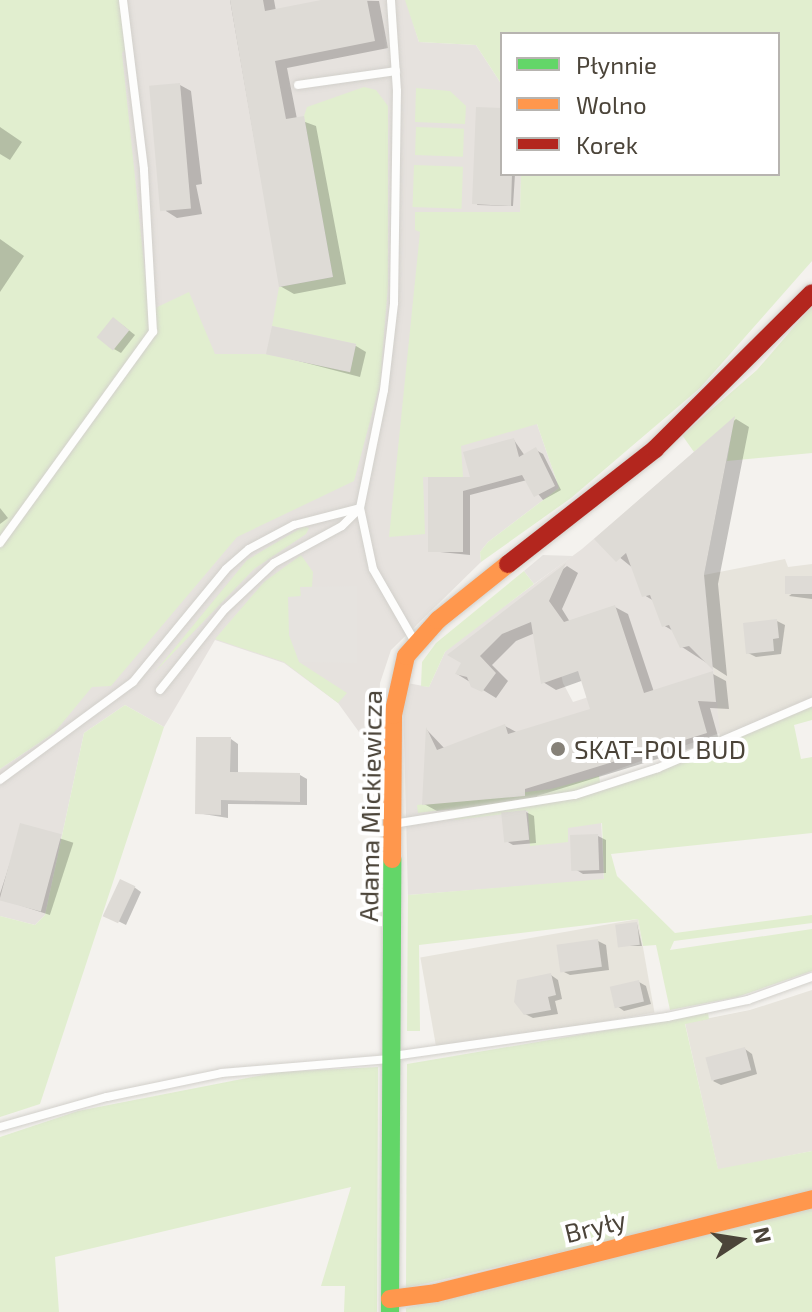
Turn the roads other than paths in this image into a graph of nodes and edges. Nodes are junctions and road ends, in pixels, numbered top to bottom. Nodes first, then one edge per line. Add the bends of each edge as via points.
1 (123, 0) edge
2 (391, 0) edge
3 (396, 71) junction
4 (298, 85) dead end
5 (812, 293) edge
6 (360, 508) junction
7 (0, 543) edge
8 (415, 642) junction
9 (160, 690) dead end
10 (812, 702) edge
11 (0, 780) edge
12 (393, 824) junction
13 (812, 977) edge
14 (392, 1058) junction
15 (0, 1127) edge
16 (812, 1199) edge
17 (390, 1306) edge

1 - 7 lane via 144,169 153,332
2 - 3 lane
3 - 4 lane
3 - 6 lane via 394,303 384,390
5 - 8 street, Adama Mickiewicza via 655,449
6 - 8 lane via 373,569
6 - 9 lane via 342,526 274,563 225,609
6 - 11 lane via 294,525 249,549 226,569 144,672
8 - 12 street, Adama Mickiewicza via 400,672 393,715
10 - 12 lane via 658,768 575,795
12 - 14 street, Adama Mickiewicza
13 - 14 lane via 740,1002 667,1017
14 - 15 lane via 222,1073
14 - 17 street, Adama Mickiewicza
16 - 17 street, Bryły

